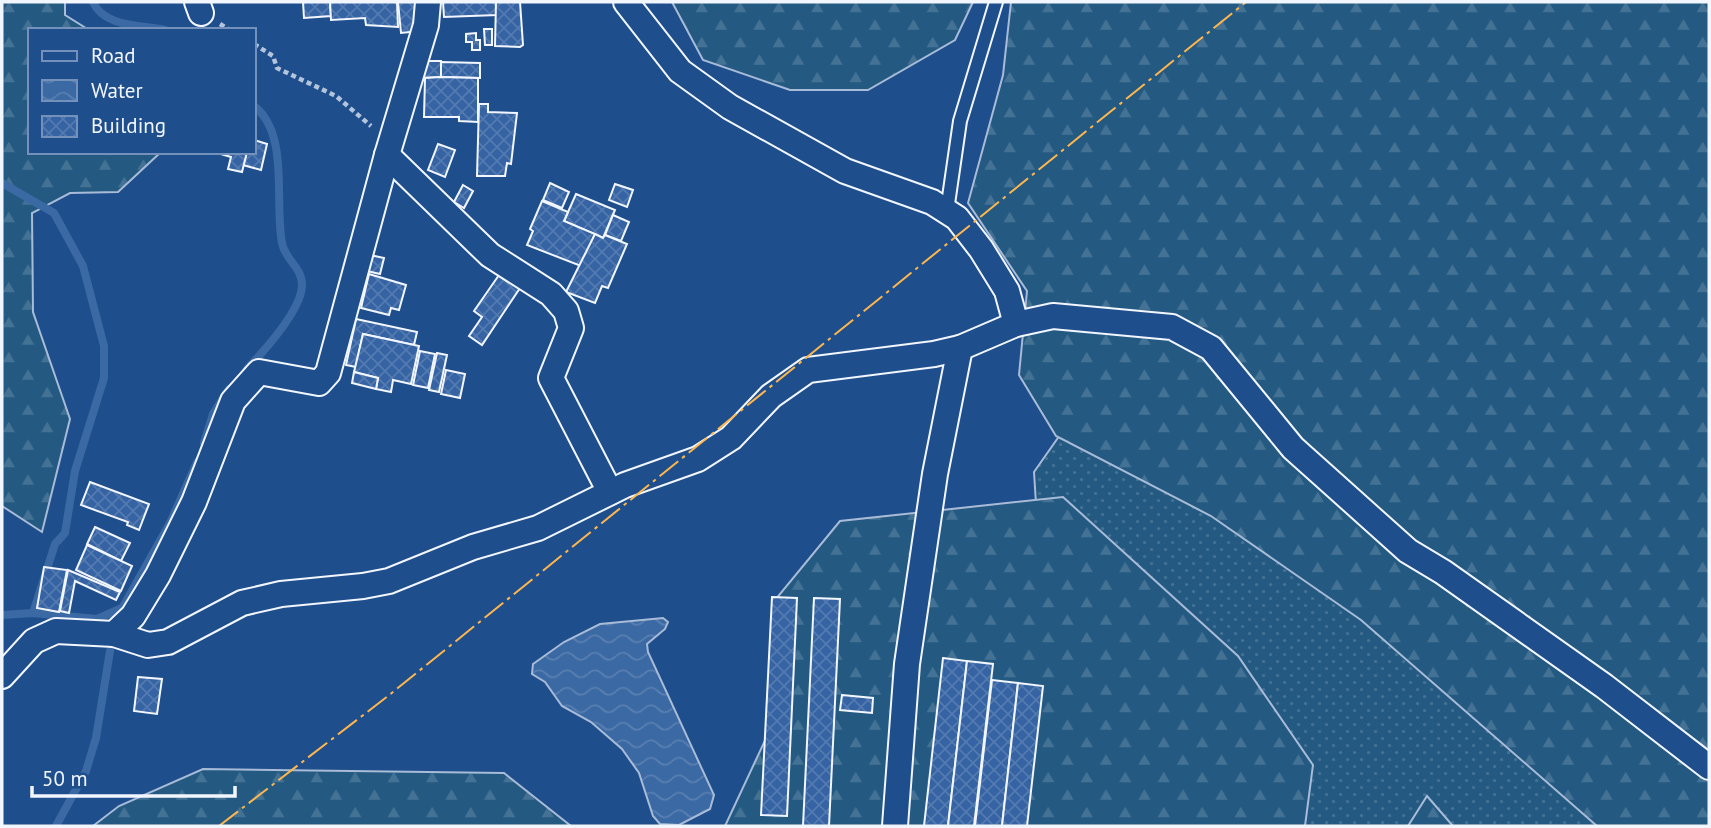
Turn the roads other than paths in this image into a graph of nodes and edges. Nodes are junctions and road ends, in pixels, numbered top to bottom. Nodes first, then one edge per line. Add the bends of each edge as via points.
1 (428, 2) edge
2 (626, 2) edge
3 (996, 2) edge
4 (388, 148) junction
5 (947, 211) junction
6 (1016, 324) junction
7 (960, 348) junction
8 (610, 492) junction
9 (114, 634) junction
10 (2, 676) edge
11 (1709, 767) edge
12 (895, 826) edge

1 - 4 street via 426,25
2 - 5 street via 680,71 730,107 845,171
3 - 5 lane via 960,121
4 - 8 street via 490,255 551,294 566,311 570,328 551,378
4 - 9 street via 328,373 319,383 259,372 233,401 194,502 158,575 133,616
5 - 6 street via 981,249 1007,291
6 - 7 street
6 - 11 street via 1053,316 1172,327 1211,348 1293,448 1409,551 1604,686
7 - 8 street via 808,370 771,396 731,438 698,459
7 - 12 street via 935,474 907,664
8 - 9 street via 538,528 389,580 242,603 168,642 148,645
9 - 10 street via 56,631 34,641

